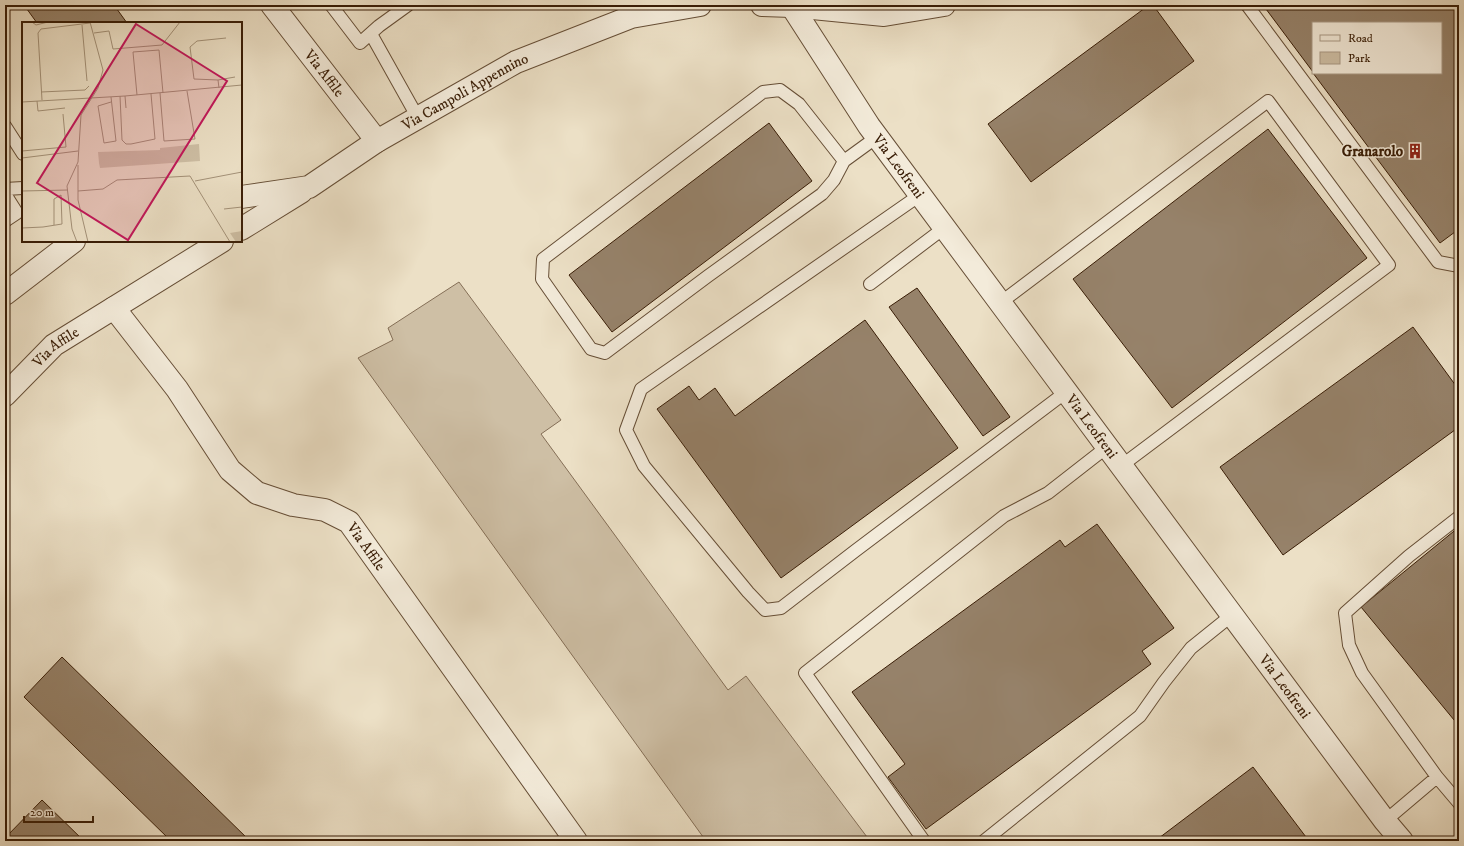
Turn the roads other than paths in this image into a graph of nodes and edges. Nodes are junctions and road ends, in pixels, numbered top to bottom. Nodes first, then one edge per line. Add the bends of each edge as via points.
1 (272, 5) edge
2 (331, 5) edge
3 (408, 5) edge
4 (700, 5) edge
5 (762, 5) edge
6 (944, 5) edge
7 (1247, 5) edge
8 (791, 6) edge
9 (371, 34) junction
10 (418, 118) junction
11 (5, 126) edge
12 (877, 137) junction
13 (377, 141) junction
14 (22, 152) edge
15 (844, 161) junction
16 (309, 187) junction
17 (22, 188) edge
18 (5, 189) edge
19 (5, 194) edge
20 (920, 195) junction
21 (242, 197) edge
22 (5, 221) edge
23 (242, 228) edge
24 (944, 228) junction
25 (73, 242) edge
26 (220, 242) edge
27 (1459, 266) edge
28 (870, 284) dead end
29 (5, 294) edge
30 (1000, 303) junction
31 (114, 308) junction
32 (1066, 392) junction
33 (5, 395) edge
34 (1108, 447) junction
35 (1121, 466) junction
36 (1459, 517) edge
37 (1232, 615) junction
38 (1437, 777) junction
39 (1459, 803) edge
40 (1386, 821) junction
41 (576, 841) edge
42 (924, 841) edge
43 (984, 841) edge
44 (1402, 841) edge

1 - 13 street, Via Affile
2 - 9 lane via 360,43
3 - 9 lane
4 - 10 street, Via Campoli Appennino via 631,17 516,62
5 - 8 street
6 - 8 street via 884,15
7 - 27 lane via 1438,262
8 - 12 street, Via Leofreni
9 - 10 lane
10 - 13 street, Via Campoli Appennino
11 - 14 lane
12 - 15 lane
12 - 20 street, Via Leofreni
13 - 16 street, Via Campoli Appennino
15 - 15 lane via 834,180 822,194 605,353 591,349 542,279 543,259 763,92 780,90 799,104
16 - 21 street, Via Campoli Appennino
16 - 23 street
17 - 18 lane
19 - 22 lane via 17,213
20 - 24 street, Via Leofreni
20 - 32 lane via 641,390 626,430 644,466 765,610 781,608
24 - 28 lane
24 - 30 street, Via Leofreni
25 - 29 street
26 - 31 street, Via Affile
30 - 32 street, Via Leofreni
30 - 35 lane via 1268,101 1389,265
31 - 33 street, Via Affile via 54,345
31 - 41 street, Via Affile via 177,389 230,470 257,493 293,505 324,510 349,522
32 - 34 street, Via Leofreni
34 - 35 street, Via Leofreni
34 - 42 lane via 1048,494 1004,516 805,673
35 - 37 street, Via Leofreni
36 - 38 lane via 1409,556 1345,613 1349,644 1362,673
37 - 40 street, Via Leofreni
37 - 43 lane via 1191,648 1140,716
38 - 39 lane
38 - 40 lane
40 - 44 street, Via Leofreni

